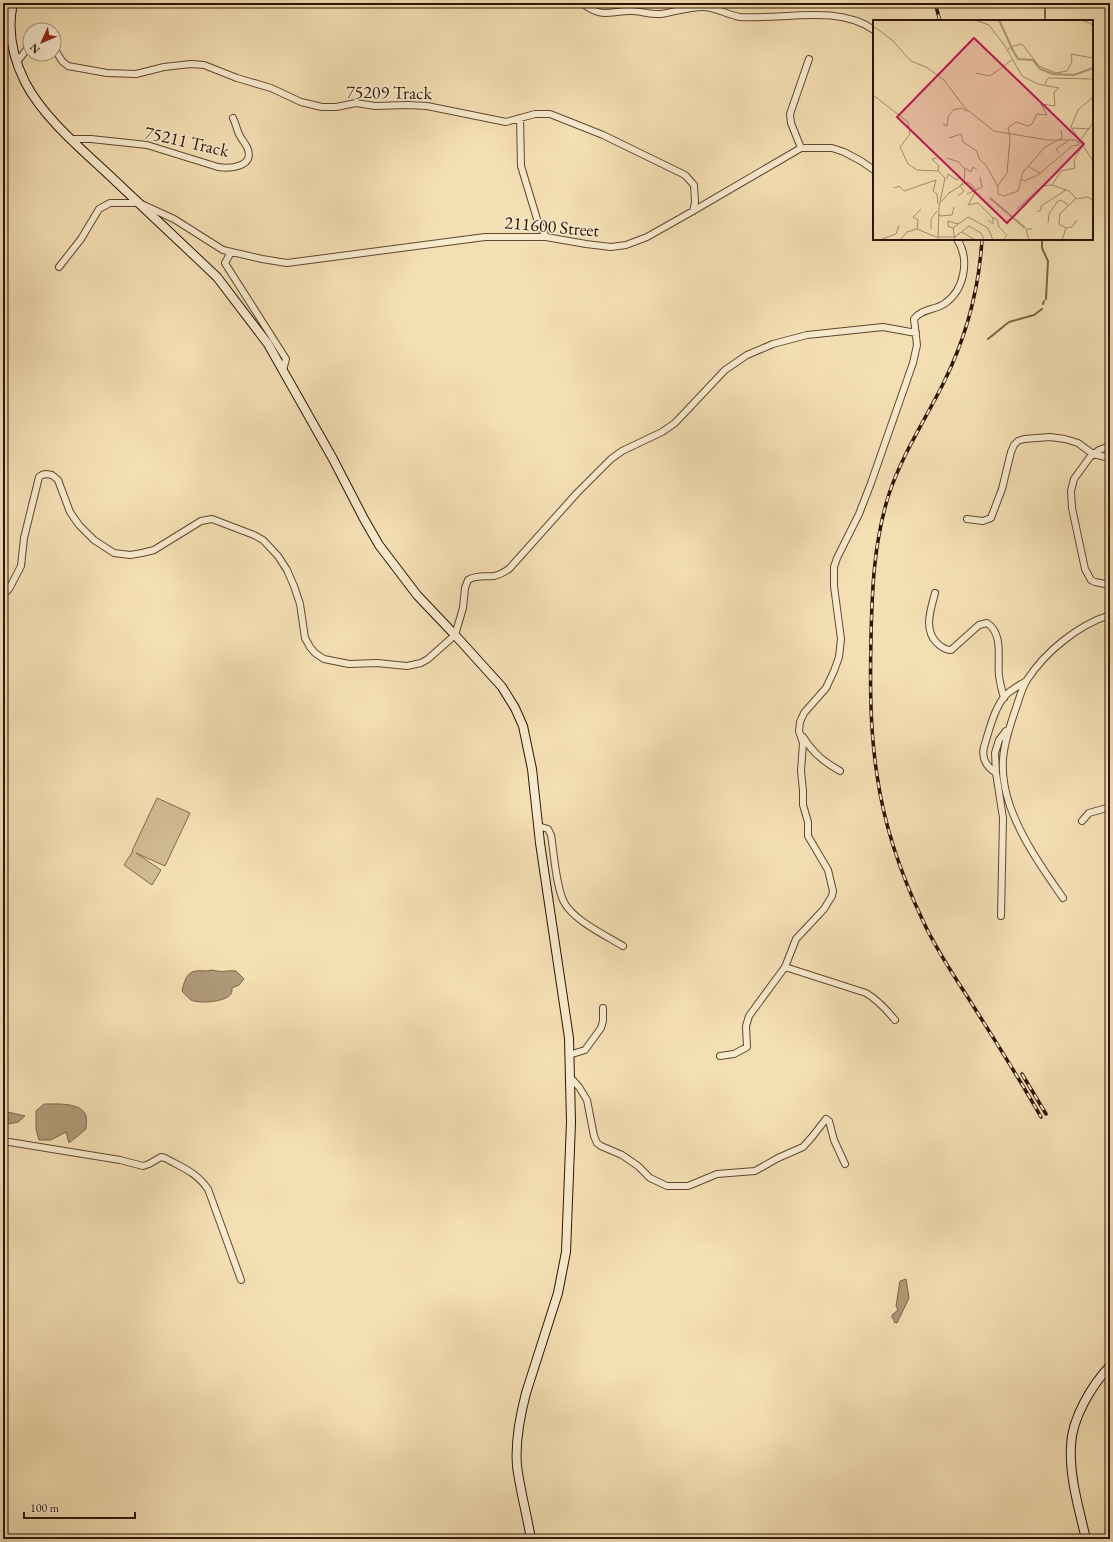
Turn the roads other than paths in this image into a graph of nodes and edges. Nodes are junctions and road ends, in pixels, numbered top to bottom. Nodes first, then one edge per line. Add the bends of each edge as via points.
1 (582, 3) edge
2 (12, 7) edge
3 (3, 18) edge
4 (873, 29) edge
5 (22, 55) edge
6 (809, 59) dead end
7 (62, 61) edge
8 (17, 62) junction
9 (233, 118) dead end
10 (520, 118) junction
11 (72, 139) junction
12 (801, 148) junction
13 (873, 169) edge
14 (139, 203) junction
15 (693, 211) junction
16 (546, 237) junction
17 (958, 240) edge
18 (231, 252) junction
19 (59, 267) dead end
20 (916, 333) junction
21 (283, 370) junction
22 (1110, 446) edge
23 (1093, 454) junction
24 (1110, 458) edge
25 (967, 519) dead end
26 (1110, 585) edge
27 (935, 593) dead end
28 (3, 595) edge
29 (1110, 615) edge
30 (455, 634) junction
31 (1026, 681) junction
32 (1004, 698) junction
33 (1010, 726) junction
34 (798, 731) junction
35 (840, 771) dead end
36 (996, 773) junction
37 (1110, 807) edge
38 (1082, 821) dead end
39 (538, 826) junction
40 (1063, 898) dead end
41 (1001, 916) dead end
42 (623, 946) dead end
43 (786, 967) junction
44 (603, 1008) dead end
45 (896, 1020) dead end
46 (569, 1055) junction
47 (720, 1056) dead end
48 (570, 1077) junction
49 (3, 1141) edge
50 (845, 1164) dead end
51 (241, 1280) dead end
52 (1110, 1366) edge
53 (531, 1539) edge
54 (1086, 1539) edge

1 - 4 street via 592,11 601,13 631,11 655,14 702,7 742,17 841,16
2 - 3 street
2 - 8 street via 11,41
5 - 8 street
6 - 12 street via 790,114
7 - 10 street, 75209 Track via 73,67 118,74 136,74 164,67 198,64 317,107 356,103 376,106 408,104 441,108 499,121
8 - 11 street via 36,99
9 - 11 street, 75211 Track via 247,148 248,156 242,165 229,169 147,145
10 - 15 street, 75209 Track via 535,114 554,116 603,135 685,175 694,185
10 - 16 street via 520,166
11 - 14 street
12 - 13 street via 832,148
12 - 15 street, 211600 Street
14 - 18 street, 211600 Street via 174,219 213,244
14 - 19 street via 110,203 102,206
14 - 21 street via 217,277 268,344
15 - 16 street, 211600 Street via 647,237 626,245 611,247
16 - 18 street, 211600 Street via 485,236 287,263
17 - 20 street via 962,246 964,272 958,289 944,304 918,314 914,319
18 - 21 street via 225,263 286,359
20 - 30 street via 883,327 807,335 772,344 747,355 725,370 674,423 611,459 577,492 509,569 495,576 474,577 468,580
20 - 34 street via 917,345 913,363 871,483 834,567 841,639 837,664 826,688 804,713
21 - 30 street via 379,545 416,595
22 - 23 street
23 - 24 street
23 - 25 street via 1078,443 1065,439 1050,437 1018,441 1011,452 1002,489 991,518 983,521
23 - 26 street via 1074,479 1071,491 1072,508 1087,575 1095,582
27 - 32 street via 929,625 932,635 942,647 951,650 979,625 987,623 992,627 998,637 999,676
28 - 30 street via 21,566 24,538 40,477 46,474 58,480 70,512 79,525 94,540 114,553 130,555 154,550 201,521 212,519 263,540 287,570 300,604 305,638 315,653 324,659 349,664 416,665 428,659
29 - 31 street via 1068,637 1054,648
30 - 39 street via 502,687 523,726
31 - 32 street
31 - 33 street
32 - 36 street via 992,721 983,751 987,766
33 - 36 street via 995,753
33 - 40 street via 1002,757 1010,806 1023,836
34 - 35 street via 815,754
34 - 43 street via 803,744 801,771 808,836 828,870 833,891 824,909 796,939
36 - 41 street via 1003,818
37 - 38 street via 1089,813
39 - 42 street via 548,829 551,835 564,903 582,921
39 - 46 street via 569,1038
43 - 45 street via 866,993 885,1007
43 - 47 street via 749,1016 746,1026 748,1047 734,1054
44 - 46 street via 601,1028 584,1050
46 - 48 street
48 - 50 street via 587,1100 597,1143 622,1155 660,1184 688,1186 717,1174 756,1171 803,1147 826,1119
48 - 53 street via 571,1122 566,1252 558,1293 521,1409 518,1431 517,1465
49 - 51 street via 143,1166 161,1157 191,1171 208,1189
52 - 54 street via 1089,1395 1072,1432 1070,1446 1072,1472

